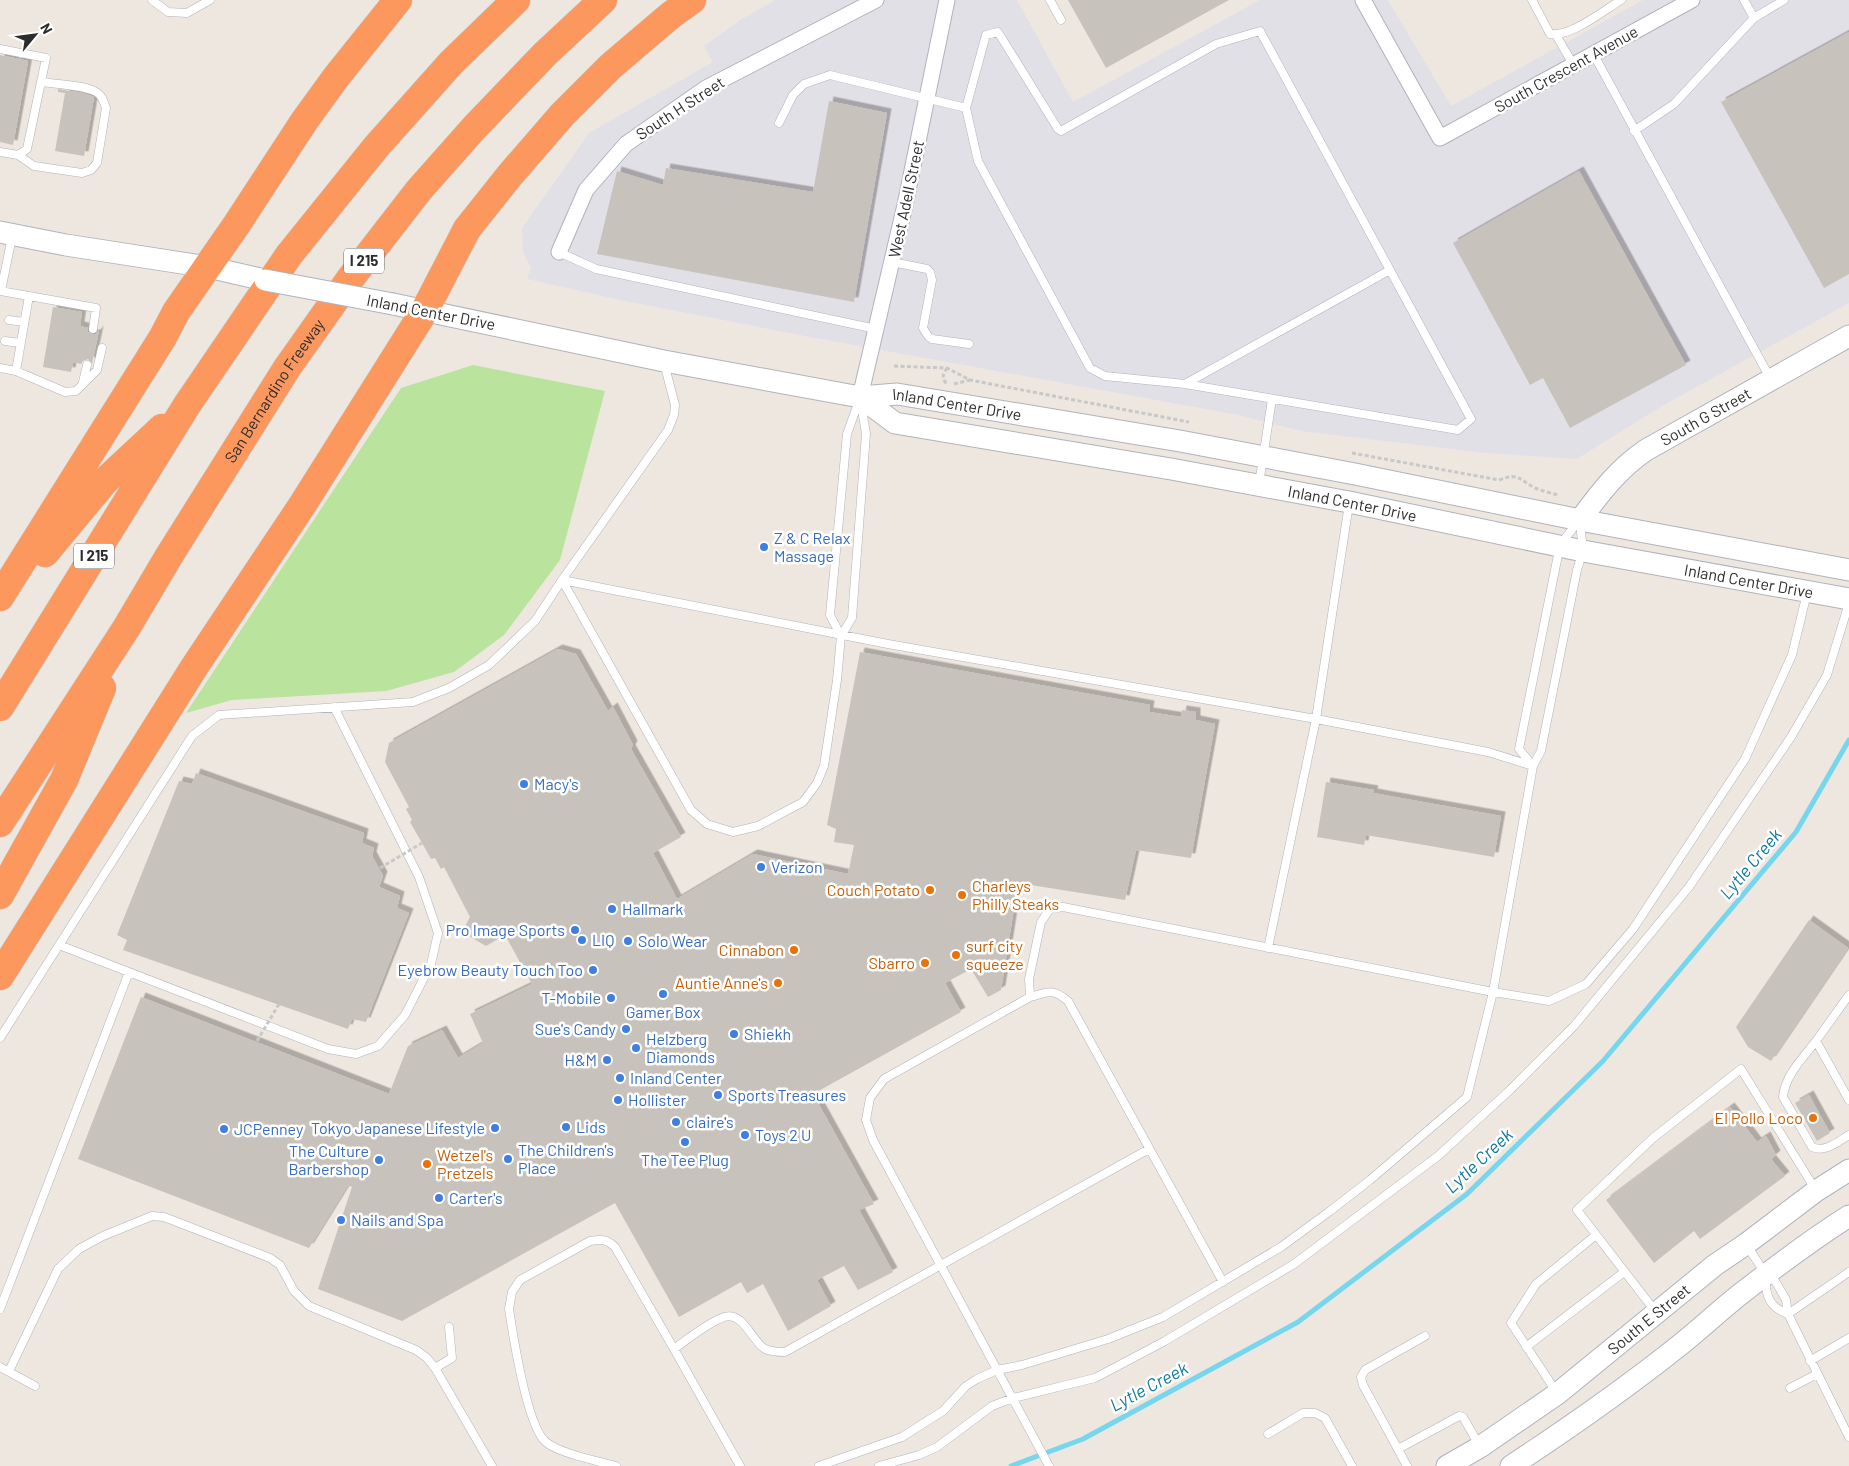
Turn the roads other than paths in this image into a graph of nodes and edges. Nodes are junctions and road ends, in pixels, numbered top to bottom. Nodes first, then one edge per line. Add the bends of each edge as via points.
1 (152, 0) edge
2 (210, 0) edge
3 (398, 0) edge
4 (516, 0) edge
5 (603, 0) edge
6 (692, 0) edge
7 (876, 0) edge
8 (947, 0) edge
9 (1050, 0) edge
10 (1363, 0) edge
11 (1532, 0) edge
12 (1621, 0) edge
13 (1692, 0) edge
14 (1744, 0) edge
15 (1784, 0) edge
16 (1754, 18) junction
17 (1061, 20) dead end
18 (1556, 35) junction
19 (0, 49) edge
20 (1594, 54) junction
21 (1574, 66) junction
22 (41, 82) junction
23 (927, 99) junction
24 (966, 108) junction
25 (779, 123) dead end
26 (1634, 130) junction
27 (0, 152) edge
28 (18, 154) junction
29 (6, 233) edge
30 (559, 252) joint
31 (892, 262) junction
32 (220, 270) junction
33 (1390, 270) junction
34 (0, 291) edge
35 (29, 296) junction
36 (425, 310) junction
37 (9, 320) dead end
38 (24, 322) junction
39 (93, 329) dead end
40 (876, 329) junction
41 (1849, 336) edge
42 (5, 341) dead end
43 (20, 343) junction
44 (969, 344) dead end
45 (102, 348) dead end
46 (664, 361) junction
47 (87, 365) dead end
48 (0, 368) edge
49 (16, 371) junction
50 (1771, 380) junction
51 (83, 382) junction
52 (1185, 384) junction
53 (860, 397) junction
54 (1272, 398) junction
55 (187, 405) junction
56 (1264, 457) junction
57 (1259, 486) junction
58 (1349, 502) junction
59 (1580, 520) junction
60 (1560, 545) junction
61 (1583, 551) junction
62 (1849, 570) edge
63 (562, 580) junction
64 (1808, 591) junction
65 (0, 598) edge
66 (1849, 599) edge
67 (1849, 603) edge
68 (0, 608) edge
69 (128, 627) junction
70 (841, 636) junction
71 (0, 707) edge
72 (334, 708) junction
73 (1316, 719) junction
74 (1533, 766) junction
75 (0, 822) edge
76 (0, 894) edge
77 (59, 945) junction
78 (1268, 948) junction
79 (129, 972) junction
80 (0, 976) edge
81 (1493, 992) junction
82 (1030, 997) junction
83 (1848, 1000) edge
84 (0, 1038) edge
85 (1816, 1042) junction
86 (1849, 1100) edge
87 (1849, 1135) edge
88 (1149, 1149) junction
89 (1849, 1170) edge
90 (1816, 1191) junction
91 (1849, 1216) edge
92 (1596, 1235) junction
93 (1746, 1244) junction
94 (940, 1265) junction
95 (1624, 1272) junction
96 (1849, 1272) edge
97 (1766, 1276) junction
98 (1223, 1282) junction
99 (0, 1309) edge
100 (1656, 1312) junction
101 (1788, 1314) junction
102 (449, 1327) dead end
103 (1425, 1336) dead end
104 (1849, 1338) edge
105 (1526, 1347) junction
106 (674, 1350) junction
107 (1810, 1361) junction
108 (0, 1367) edge
109 (436, 1368) junction
110 (997, 1370) junction
111 (10, 1371) junction
112 (1816, 1374) junction
113 (35, 1386) dead end
114 (1790, 1388) dead end
115 (1557, 1394) junction
116 (1012, 1398) junction
117 (1268, 1434) dead end
118 (1849, 1436) edge
119 (1480, 1447) junction
120 (1398, 1449) junction
121 (492, 1466) edge
122 (616, 1466) edge
123 (740, 1466) edge
124 (819, 1466) edge
125 (880, 1466) edge
126 (1050, 1466) edge
127 (1352, 1466) edge
128 (1407, 1466) edge
129 (1447, 1466) edge
130 (1511, 1466) edge

1 - 2 lane via 168,12 187,13
3 - 32 highway via 305,120
4 - 55 highway, I 215 via 451,63 369,154 289,254
5 - 69 highway, San Bernardino Freeway / I 215 via 545,54 474,128 419,190 350,279 286,368
6 - 36 highway via 611,66 542,137 467,229
7 - 30 street, South H Street via 706,88 626,144 586,190
8 - 23 street, West Adell Street
9 - 17 lane
10 - 21 street, South Crescent Avenue via 1440,138
11 - 18 lane via 1550,34
12 - 18 lane via 1578,27
13 - 20 street, South Crescent Avenue
14 - 16 lane
15 - 16 lane
16 - 26 lane via 1674,104
18 - 21 lane
19 - 22 lane via 46,58
20 - 21 street, South Crescent Avenue
20 - 26 lane
22 - 28 lane via 27,149
22 - 28 lane via 98,92 106,108 97,163 82,173 34,166
23 - 24 lane
23 - 25 lane via 830,74 804,84 793,95
23 - 31 street, West Adell Street
24 - 33 lane via 986,35 998,32 1061,131 1216,44 1260,31
24 - 52 lane via 978,161 1090,368 1105,376
26 - 50 lane
27 - 28 lane
29 - 32 main road, Inland Center Drive
29 - 34 lane
30 - 40 lane via 596,269
31 - 40 street, West Adell Street
31 - 44 lane via 930,272 932,280 923,328 928,336
32 - 36 main road, Inland Center Drive, bridge
32 - 65 highway via 176,312
33 - 52 lane
33 - 54 lane via 1471,419 1458,430
34 - 35 lane
35 - 38 lane
35 - 39 lane via 96,308
36 - 46 main road, Inland Center Drive
36 - 80 highway
37 - 38 lane
38 - 43 lane
40 - 53 street, West Adell Street
41 - 50 main road, South G Street
42 - 43 lane
43 - 49 lane
45 - 51 lane via 97,370
46 - 53 main road, Inland Center Drive
46 - 63 lane via 675,405 668,430
47 - 51 lane
48 - 49 lane
49 - 51 lane via 65,392 76,391
50 - 59 main road, South G Street via 1630,461 1612,478
52 - 54 lane
53 - 56 main road, Inland Center Drive via 897,394
53 - 57 main road, Inland Center Drive via 895,422
53 - 70 lane via 866,434 852,618
53 - 70 lane via 847,434 830,615
54 - 56 lane
55 - 68 highway via 104,482
55 - 71 highway, I 215
56 - 57 lane
56 - 59 main road, Inland Center Drive
57 - 58 main road, Inland Center Drive
58 - 60 main road, Inland Center Drive
58 - 73 lane
59 - 60 lane
59 - 61 lane
59 - 62 main road, Inland Center Drive
60 - 61 main road, Inland Center Drive
60 - 74 lane via 1519,749
61 - 64 main road, Inland Center Drive
61 - 74 lane via 1541,751
63 - 70 lane
63 - 70 lane via 691,810 707,824 733,832 758,826 803,802 817,783 824,766
63 - 72 lane via 535,621 514,643 489,665 449,688 413,702
64 - 66 main road, Inland Center Drive
64 - 81 lane via 1792,655 1745,759 1633,929 1586,984 1549,1001
67 - 116 lane via 1826,675 1791,737 1689,887 1574,1026 1510,1090 1438,1156 1294,1264 1165,1342 1095,1378
69 - 75 highway, San Bernardino Freeway / I 215
69 - 76 highway via 64,780
70 - 73 lane
72 - 77 lane via 219,715 192,736
72 - 79 lane via 419,877 438,933 431,964 405,1015 378,1046 356,1054 328,1050
73 - 74 lane via 1488,752
73 - 78 lane
74 - 81 lane
77 - 79 lane
77 - 84 lane
78 - 81 lane
78 - 82 lane via 1063,907 1050,909 1042,922 1031,969
79 - 99 lane
81 - 98 lane via 1467,1097 1330,1211 1281,1247
82 - 88 lane via 1057,992 1068,1001
82 - 94 lane via 884,1079 870,1098 866,1120 873,1140
83 - 85 lane
85 - 86 lane
85 - 87 lane via 1789,1076 1783,1097 1812,1147 1824,1149
88 - 94 lane
88 - 98 lane
89 - 90 main road, South E Street
90 - 92 lane via 1742,1069 1653,1138 1577,1210
90 - 93 main road, South E Street
91 - 97 main road
92 - 95 lane
92 - 105 lane via 1536,1284 1510,1323
93 - 97 lane
93 - 100 main road, South E Street
94 - 106 lane via 784,1352 765,1349 744,1325 734,1318 725,1317 700,1330
94 - 110 lane
95 - 100 lane
95 - 105 lane
96 - 101 lane
97 - 101 lane via 1775,1281 1786,1300
97 - 101 lane via 1769,1301
97 - 130 main road via 1629,1384
98 - 110 lane via 1163,1317 1108,1339
100 - 115 main road, South E Street
101 - 107 lane
102 - 109 lane via 452,1358
103 - 120 lane via 1365,1370 1361,1377
104 - 107 lane
105 - 115 lane
106 - 122 lane via 623,1260 609,1242 601,1239 590,1241 520,1280 512,1292 511,1321 530,1414 538,1432 547,1443
106 - 123 lane
107 - 112 lane
108 - 111 lane
109 - 111 lane via 416,1350 309,1306 294,1291 280,1265 270,1258 164,1217 152,1216 79,1249 58,1269
109 - 121 lane
110 - 116 lane
110 - 124 lane via 966,1386 943,1411 902,1437
111 - 113 lane
112 - 114 lane
112 - 118 lane
115 - 119 main road, South E Street
116 - 125 lane via 992,1406 937,1447
116 - 126 lane
117 - 127 lane via 1303,1413 1315,1413 1325,1418
119 - 120 lane via 1463,1417 1459,1416
119 - 129 main road, South E Street
120 - 128 lane

